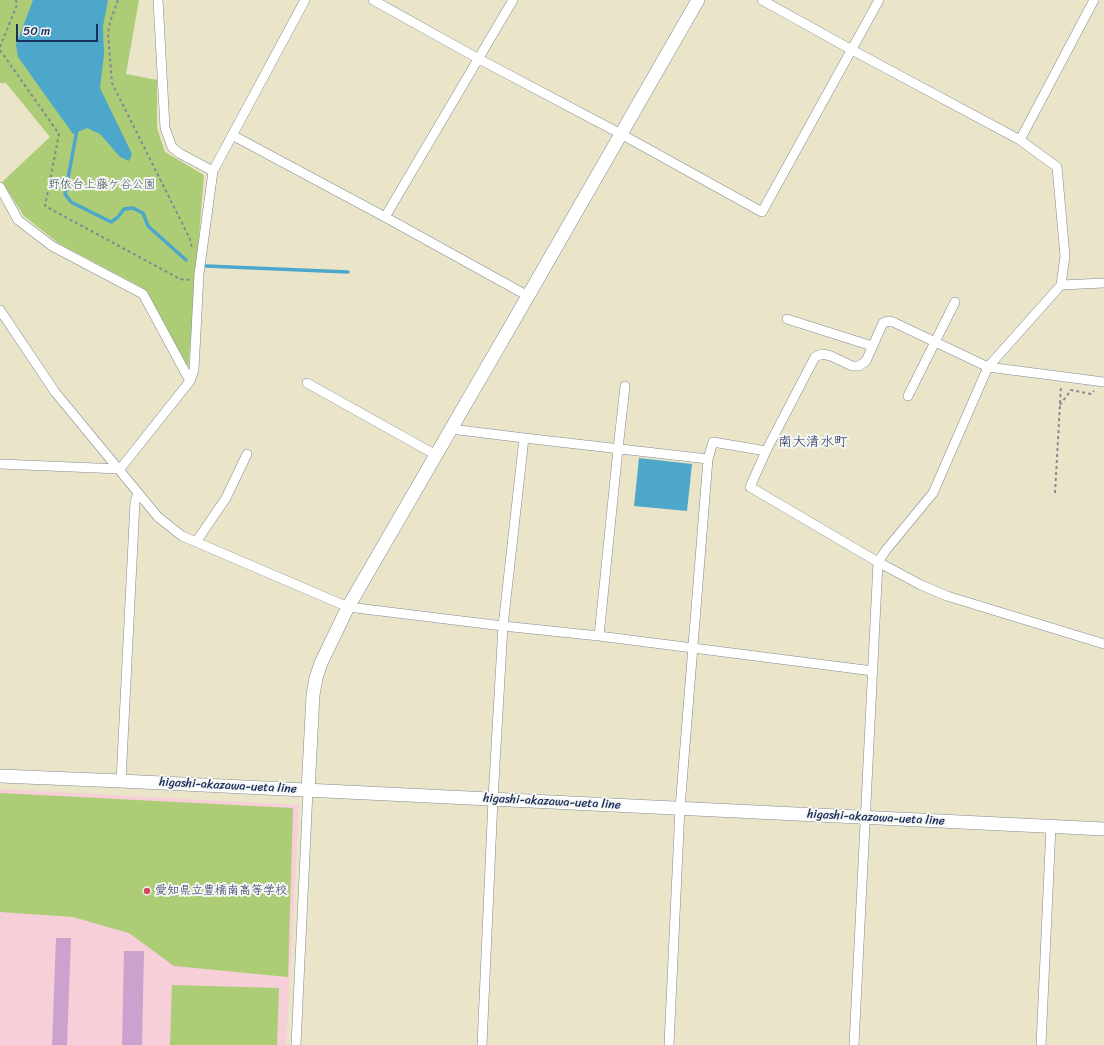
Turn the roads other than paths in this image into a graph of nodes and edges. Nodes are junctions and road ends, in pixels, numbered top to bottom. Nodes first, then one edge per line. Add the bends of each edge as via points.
1 (158, 0) edge
2 (305, 0) edge
3 (373, 0) edge
4 (513, 0) edge
5 (698, 0) edge
6 (762, 0) edge
7 (879, 0) edge
8 (1094, 0) edge
9 (852, 50) junction
10 (479, 59) junction
11 (621, 134) junction
12 (232, 135) junction
13 (1020, 140) junction
14 (212, 171) junction
15 (0, 187) edge
16 (385, 217) junction
17 (1104, 283) edge
18 (1061, 285) junction
19 (528, 296) junction
20 (955, 302) dead end
21 (0, 310) edge
22 (787, 319) dead end
23 (935, 342) junction
24 (872, 346) junction
25 (988, 367) junction
26 (190, 381) junction
27 (1104, 382) edge
28 (307, 383) dead end
29 (625, 386) dead end
30 (908, 396) dead end
31 (451, 428) junction
32 (524, 438) junction
33 (618, 449) junction
34 (766, 451) junction
35 (246, 454) dead end
36 (436, 455) junction
37 (708, 459) junction
38 (0, 464) edge
39 (120, 469) junction
40 (138, 493) junction
41 (196, 542) junction
42 (878, 562) junction
43 (348, 607) junction
44 (503, 626) junction
45 (599, 636) junction
46 (1104, 644) edge
47 (693, 647) junction
48 (873, 671) junction
49 (0, 776) edge
50 (121, 781) junction
51 (308, 790) junction
52 (493, 799) junction
53 (680, 808) junction
54 (866, 818) junction
55 (1051, 826) junction
56 (1104, 829) edge
57 (296, 1045) edge
58 (482, 1045) edge
59 (669, 1045) edge
60 (854, 1045) edge
61 (1041, 1045) edge

1 - 14 street via 165,128 172,147
2 - 12 street
3 - 10 street
4 - 10 street
5 - 11 main road
6 - 9 street
7 - 9 street
8 - 13 street
9 - 11 street via 762,212
9 - 13 street
10 - 11 street
10 - 16 street
11 - 19 main road
12 - 14 street
12 - 16 street
13 - 18 street via 1057,167 1065,256
14 - 26 street via 199,274 194,370
15 - 26 street via 18,220 52,246 142,294
16 - 19 street
17 - 18 street
18 - 25 street
19 - 31 main road
20 - 23 street
21 - 39 street via 55,392
22 - 24 street
23 - 24 street via 888,321 883,323
23 - 25 street
23 - 30 street
24 - 34 street via 866,360 859,366 852,366 822,354 815,357
25 - 27 street
25 - 42 street via 933,493
26 - 39 street
28 - 36 street
29 - 33 street
31 - 32 street
31 - 36 main road
32 - 33 street
32 - 44 street
33 - 37 street
33 - 45 street
34 - 37 street via 713,442
34 - 42 street via 750,486
35 - 41 street via 226,498
36 - 43 main road
37 - 47 street
38 - 39 street
39 - 40 street
40 - 41 street via 158,517 182,536
40 - 50 street via 135,502
41 - 43 street
42 - 46 street via 947,596
42 - 48 street
43 - 44 street
43 - 51 main road via 316,678
44 - 45 street
44 - 52 street
45 - 47 street
47 - 48 street
47 - 53 street
48 - 54 street
49 - 50 main road, higashi-akazawa-ueta line
50 - 51 main road, higashi-akazawa-ueta line
51 - 52 main road, higashi-akazawa-ueta line
51 - 57 street
52 - 53 main road, higashi-akazawa-ueta line
52 - 58 street
53 - 54 main road, higashi-akazawa-ueta line
53 - 59 street
54 - 55 main road, higashi-akazawa-ueta line
54 - 60 street
55 - 56 main road, higashi-akazawa-ueta line
55 - 61 street

